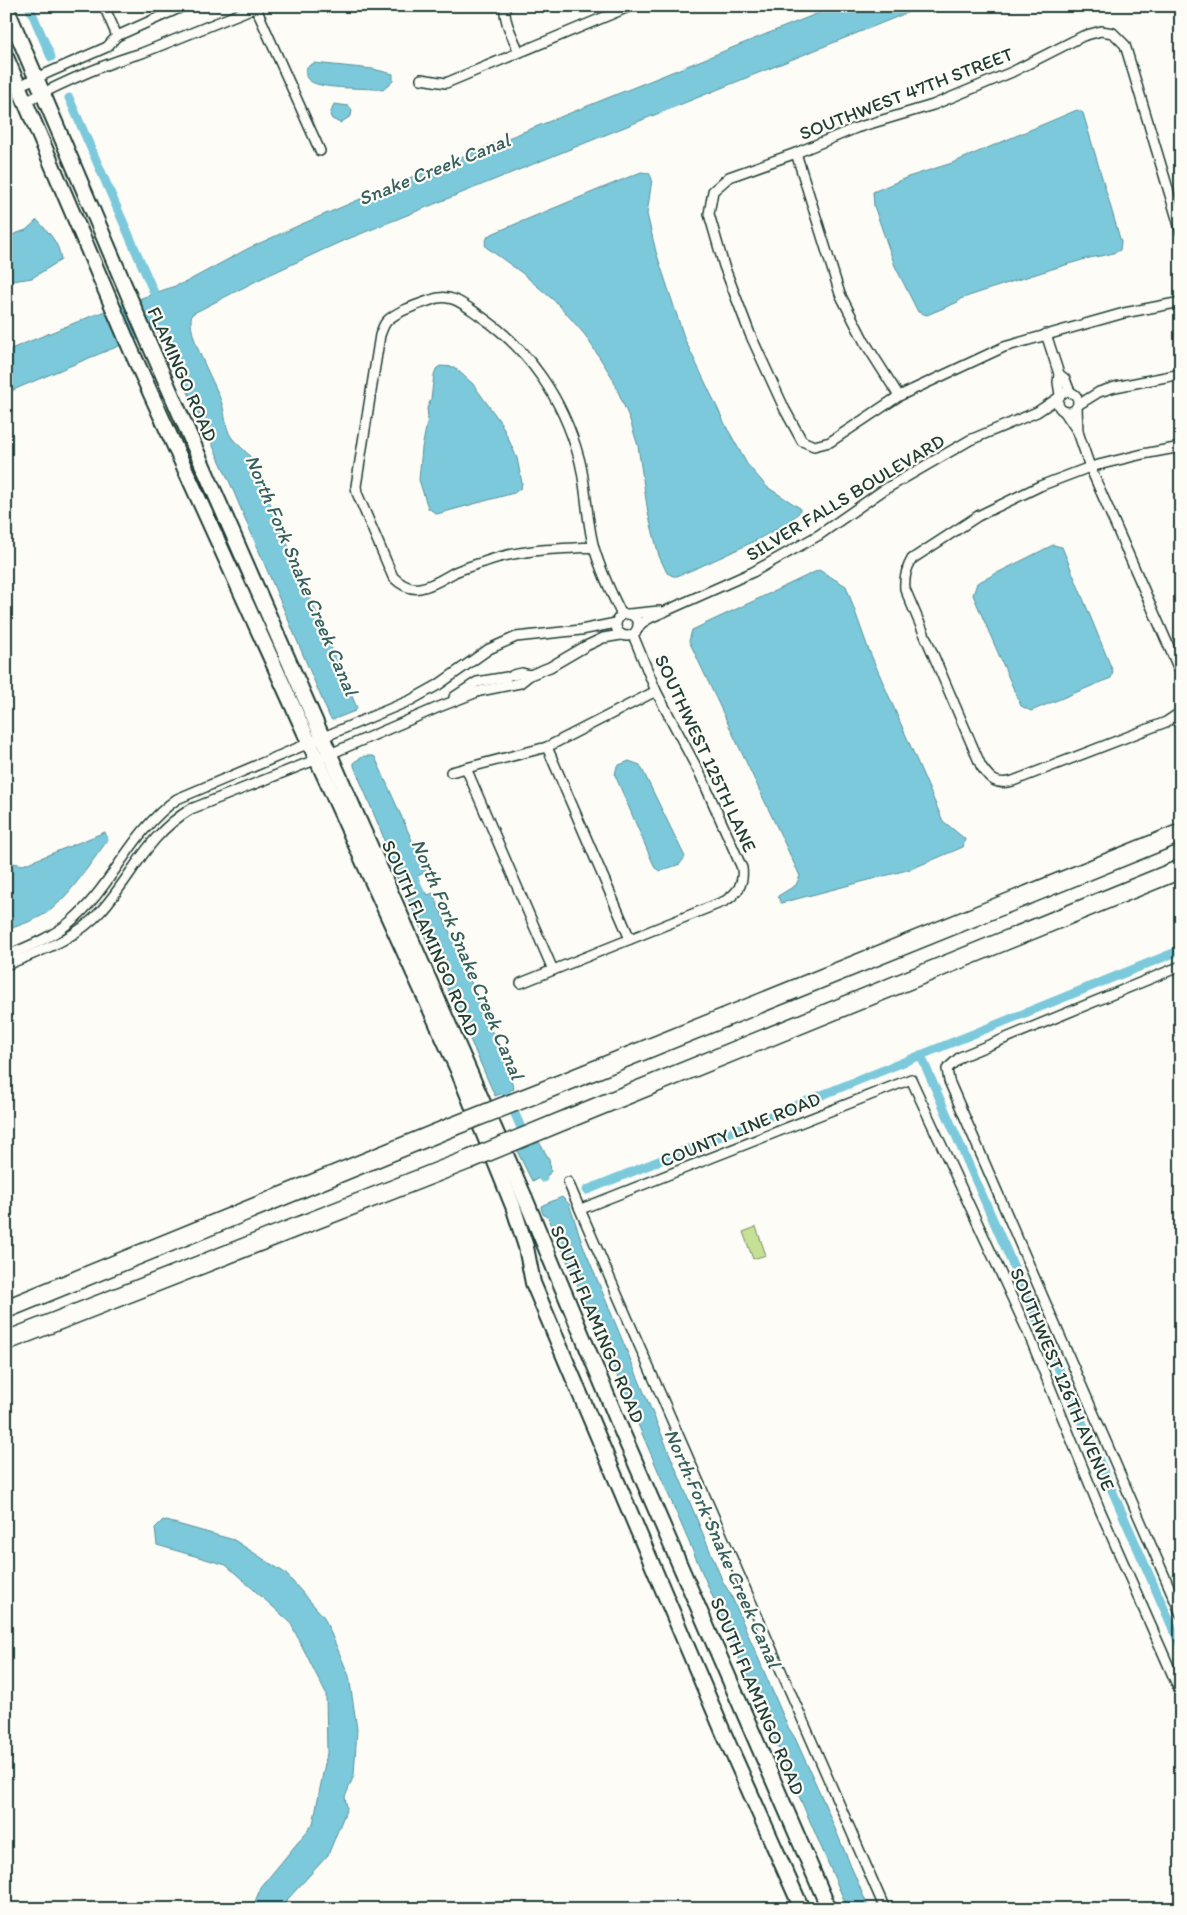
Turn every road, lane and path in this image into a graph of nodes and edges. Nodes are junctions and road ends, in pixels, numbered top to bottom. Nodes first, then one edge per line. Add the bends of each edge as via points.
1 (104, 6) edge
2 (184, 6) edge
3 (506, 6) edge
4 (631, 6) edge
5 (6, 7) edge
6 (256, 7) edge
7 (116, 36) junction
8 (519, 52) junction
9 (6, 57) edge
10 (36, 77) junction
11 (421, 79) dead end
12 (18, 86) junction
13 (42, 93) junction
14 (25, 102) junction
15 (320, 151) dead end
16 (796, 153) junction
17 (1181, 232) edge
18 (1181, 302) edge
19 (1046, 334) junction
20 (1059, 374) junction
21 (1181, 374) edge
22 (1099, 392) junction
23 (1072, 393) junction
24 (899, 396) junction
25 (1059, 397) junction
26 (1078, 406) junction
27 (1062, 410) junction
28 (1037, 412) junction
29 (1078, 432) junction
30 (1181, 447) edge
31 (1090, 467) junction
32 (594, 547) junction
33 (669, 609) junction
34 (626, 614) junction
35 (616, 623) junction
36 (635, 632) junction
37 (621, 634) junction
38 (1181, 674) edge
39 (530, 675) junction
40 (656, 690) junction
41 (439, 707) junction
42 (1181, 712) edge
43 (323, 737) junction
44 (309, 743) junction
45 (548, 747) junction
46 (330, 754) junction
47 (316, 759) junction
48 (466, 768) junction
49 (451, 772) dead end
50 (1181, 833) edge
51 (1181, 869) edge
52 (88, 903) junction
53 (100, 912) junction
54 (630, 939) junction
55 (6, 956) edge
56 (6, 965) edge
57 (1181, 966) edge
58 (553, 970) junction
59 (521, 984) dead end
60 (911, 1079) joint
61 (568, 1182) dead end
62 (581, 1209) junction
63 (6, 1309) edge
64 (6, 1341) edge
65 (1181, 1614) edge
66 (1181, 1694) edge
67 (802, 1909) edge
68 (829, 1909) edge
69 (885, 1909) edge

1 - 7 street
2 - 7 street
3 - 8 street via 504,12
4 - 8 street
5 - 10 main road, FLAMINGO ROAD
6 - 13 street
6 - 15 street
7 - 10 street via 107,47
8 - 11 street via 446,83
9 - 12 main road, FLAMINGO ROAD
10 - 12 street
10 - 13 main road, FLAMINGO ROAD
12 - 14 main road, FLAMINGO ROAD
13 - 14 street
13 - 43 main road, FLAMINGO ROAD
14 - 44 main road, FLAMINGO ROAD via 131,350
16 - 17 street, SOUTHWEST 47TH STREET via 856,128 933,105 1012,72 1083,36 1101,31 1113,34 1125,45
16 - 24 street via 840,294 864,341
16 - 24 street, SOUTHWEST 47TH STREET via 729,177 713,191 709,214 724,266 750,334 802,440 814,446 830,442
18 - 19 street
19 - 20 street
19 - 24 street via 1004,347
20 - 23 street via 1066,379
20 - 25 street
21 - 22 street
22 - 23 street
22 - 26 street
23 - 25 street via 1064,392
23 - 26 street via 1078,399
25 - 27 street via 1058,404
25 - 28 street, SILVER FALLS BOULEVARD
26 - 27 street via 1070,412
26 - 29 street
27 - 28 street, SILVER FALLS BOULEVARD
27 - 29 street
28 - 33 street, SILVER FALLS BOULEVARD via 970,440 882,491 819,535 753,572
29 - 31 street
30 - 31 street
31 - 38 street
31 - 42 street via 1040,486 978,516 912,559 906,569 905,589 981,766 996,782 1013,781 1166,722
32 - 32 street via 580,459 566,418 527,357 493,324 455,299 433,298 394,315 385,323 380,335 356,486 394,577 400,584 409,588 430,586 463,569 518,553
32 - 34 street via 610,591
33 - 34 street, SILVER FALLS BOULEVARD
33 - 36 street, SILVER FALLS BOULEVARD via 642,623
34 - 35 street
34 - 36 street via 638,620
35 - 37 street
35 - 43 street via 516,637 489,649 411,700
36 - 37 street
36 - 40 street, SOUTHWEST 125TH LANE
37 - 39 street via 603,638
39 - 41 street via 520,683 480,691
39 - 41 street via 522,673 477,682
40 - 45 street
40 - 54 street, SOUTHWEST 125TH LANE via 701,776 744,878 734,895 725,901
41 - 46 street
43 - 44 street
43 - 46 main road, FLAMINGO ROAD
44 - 47 main road, FLAMINGO ROAD
44 - 52 street via 192,792 165,808 134,840
45 - 48 street
45 - 54 street
46 - 47 street
46 - 68 main road, SOUTH FLAMINGO ROAD via 525,1198 623,1434
47 - 53 street via 208,802 168,824
47 - 67 main road, SOUTH FLAMINGO ROAD via 457,1068 513,1206 533,1283 724,1734
48 - 49 street
48 - 58 street
50 - 63 highway, bridge
51 - 64 highway, bridge via 468,1160
52 - 53 street
52 - 55 street via 71,922 53,934
53 - 56 street via 64,940
54 - 58 street
57 - 65 street, SOUTHWEST 126TH AVENUE via 960,1058 947,1069 949,1081
58 - 59 street
60 - 62 street, COUNTY LINE ROAD
60 - 66 street, SOUTHWEST 126TH AVENUE via 1028,1330 1100,1510
61 - 62 street
62 - 69 street

